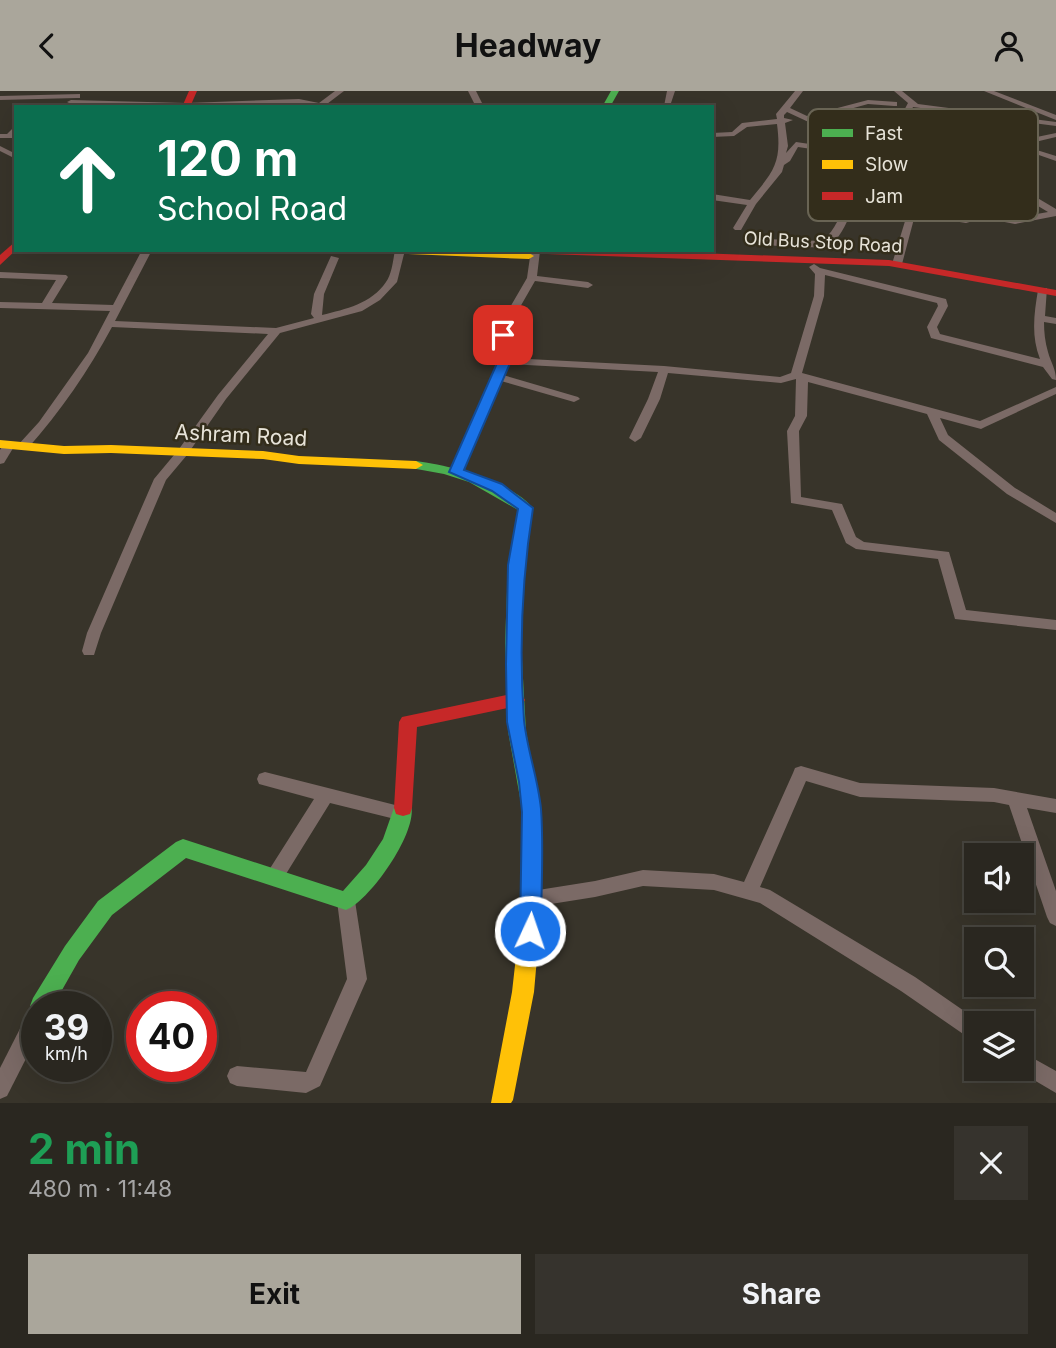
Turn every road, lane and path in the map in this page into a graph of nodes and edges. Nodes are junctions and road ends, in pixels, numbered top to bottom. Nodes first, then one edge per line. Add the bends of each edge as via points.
1 (302, 91) edge
2 (340, 91) edge
3 (671, 91) edge
4 (799, 91) edge
5 (898, 91) edge
6 (988, 91) edge
7 (0, 98) edge
8 (74, 99) edge
9 (188, 101) edge
10 (299, 101) junction
11 (894, 104) dead end
12 (911, 104) junction
13 (315, 105) edge
14 (320, 105) edge
15 (671, 105) edge
16 (786, 109) junction
17 (842, 109) edge
18 (908, 109) edge
19 (947, 109) edge
20 (1033, 109) edge
21 (1038, 111) edge
22 (808, 118) edge
23 (1056, 118) edge
24 (779, 120) junction
25 (1038, 122) edge
26 (808, 123) edge
27 (1056, 124) edge
28 (714, 135) edge
29 (1056, 135) edge
30 (1038, 140) edge
31 (808, 146) edge
32 (1038, 153) edge
33 (1056, 159) edge
34 (779, 164) junction
35 (714, 197) edge
36 (1038, 202) edge
37 (752, 203) junction
38 (1056, 213) edge
39 (1038, 217) edge
40 (840, 221) edge
41 (909, 221) edge
42 (738, 228) dead end
43 (764, 242) dead end
44 (14, 244) edge
45 (146, 252) edge
46 (400, 252) edge
47 (492, 252) edge
48 (640, 252) edge
49 (538, 253) edge
50 (334, 258) dead end
51 (804, 259) junction
52 (0, 262) edge
53 (897, 264) junction
54 (820, 271) junction
55 (0, 275) edge
56 (532, 278) junction
57 (588, 285) dead end
58 (1049, 291) edge
59 (0, 305) edge
60 (45, 306) junction
61 (116, 308) junction
62 (1041, 318) junction
63 (320, 319) junction
64 (1056, 321) edge
65 (107, 324) junction
66 (276, 331) junction
67 (505, 361) junction
68 (1046, 364) junction
69 (664, 369) junction
70 (799, 376) junction
71 (498, 377) junction
72 (1056, 377) edge
73 (1056, 390) edge
74 (574, 400) dead end
75 (933, 414) junction
76 (635, 438) dead end
77 (11, 445) edge
78 (183, 452) junction
79 (0, 460) edge
80 (456, 472) junction
81 (1056, 519) edge
82 (1056, 625) edge
83 (89, 651) dead end
84 (516, 700) junction
85 (265, 779) dead end
86 (326, 795) junction
87 (1015, 799) junction
88 (1056, 806) edge
89 (403, 814) junction
90 (275, 876) junction
91 (749, 892) junction
92 (532, 899) junction
93 (346, 901) junction
94 (1056, 917) edge
95 (50, 991) edge
96 (964, 1023) edge
97 (21, 1048) edge
98 (1034, 1069) edge
99 (237, 1076) dead end
100 (1056, 1083) edge
101 (0, 1089) edge
102 (501, 1100) dead end

1 - 10 street
2 - 14 street
3 - 15 street via 667,104
4 - 16 street
5 - 12 street
6 - 20 street
7 - 8 street
8 - 9 street
9 - 10 street
10 - 13 street
11 - 17 street via 868,102
12 - 18 street
12 - 19 street
16 - 22 street
16 - 24 street
21 - 23 street
24 - 26 street
24 - 28 street via 745,125 734,134
24 - 34 street via 784,146
25 - 27 street
29 - 30 street
31 - 34 street via 796,144
32 - 33 street
34 - 37 street
35 - 37 street
36 - 38 street
37 - 42 street
38 - 39 street
40 - 43 street via 829,241 822,244
41 - 53 street
44 - 52 street
45 - 61 street
46 - 63 street via 392,282 376,298 358,309
47 - 49 street
48 - 49 street, Old Bus Stop Road
48 - 51 street, Old Bus Stop Road
49 - 56 street
50 - 63 street via 319,294 316,314
51 - 53 street, Old Bus Stop Road
51 - 54 street
53 - 58 street, Old Bus Stop Road
54 - 68 street via 942,301 932,327 935,336
54 - 70 street via 819,296
55 - 60 street via 63,277
56 - 57 street
56 - 67 street via 503,328
58 - 62 street
59 - 60 street
60 - 61 street
61 - 65 street
62 - 64 street
62 - 68 street via 1041,357
63 - 66 street
65 - 66 street
65 - 77 street via 93,353 43,424
66 - 78 street
67 - 69 street
67 - 71 street
68 - 72 street
69 - 70 street via 781,380
69 - 76 street
70 - 75 street
70 - 82 street via 801,416 793,432 795,500 837,507 851,540 861,546 944,555 960,615
71 - 74 street
71 - 80 street
73 - 75 street via 981,425
75 - 81 street via 943,437 1011,491
77 - 78 street, Ashram Road
77 - 79 street
78 - 80 street, Ashram Road via 396,464
78 - 83 street via 160,479
80 - 84 street, Ashram Road via 497,488 526,508 516,565
84 - 89 street via 408,722
84 - 92 street via 529,782
85 - 86 street
86 - 89 street
86 - 90 street
87 - 88 street
87 - 91 street via 860,790 801,773
87 - 94 street
89 - 93 street via 394,838 362,887
90 - 93 street
90 - 95 street via 194,850 183,848 173,853 105,908
91 - 92 street via 714,882 643,878
91 - 96 street via 764,896 878,965
92 - 102 street via 519,1031
93 - 99 street via 357,979 313,1079 306,1083
97 - 101 street
98 - 100 street

